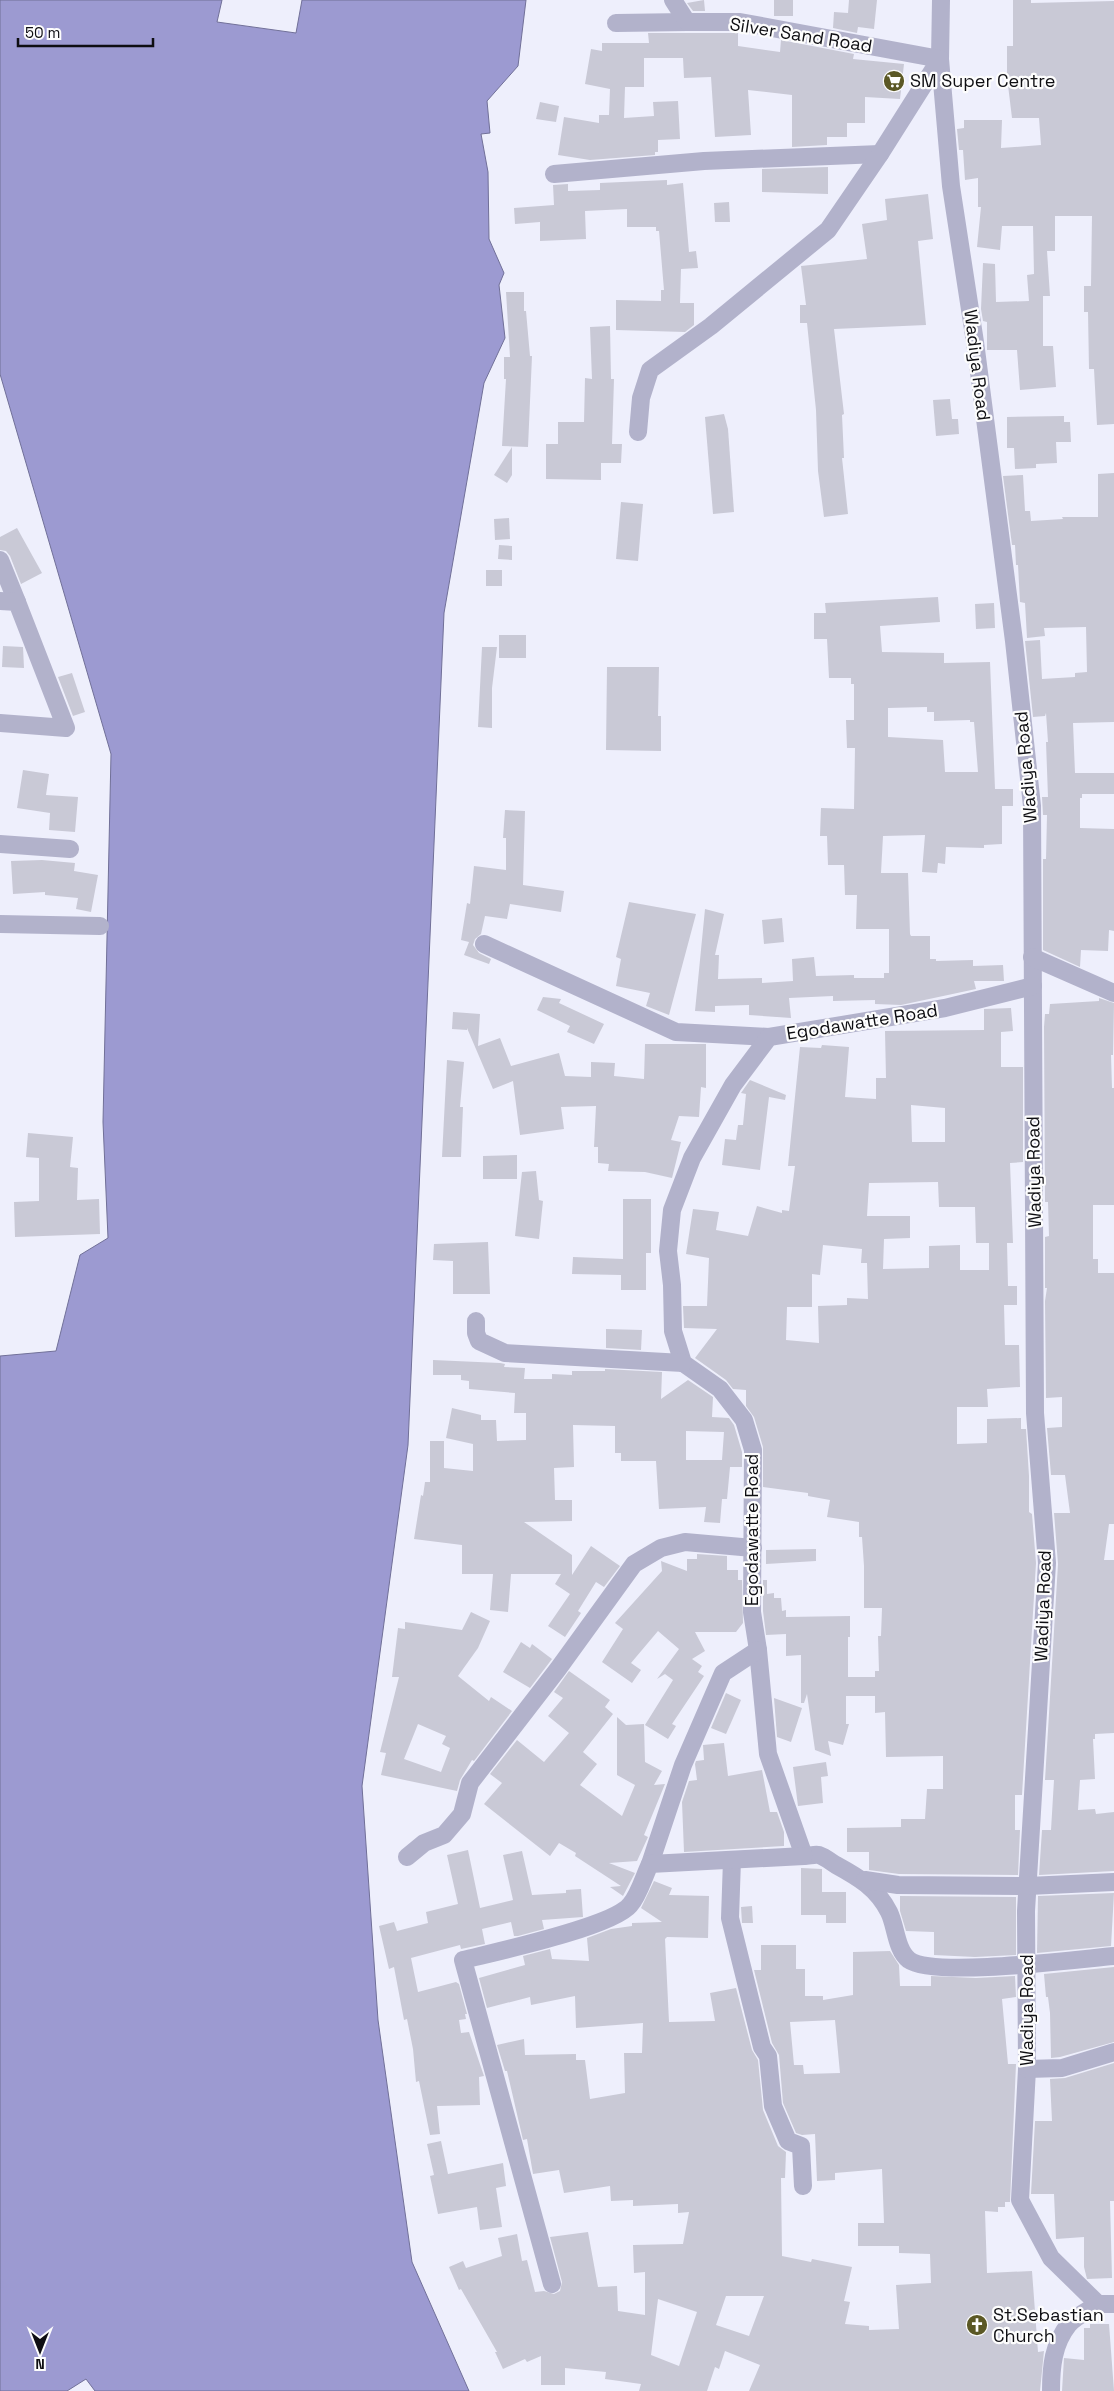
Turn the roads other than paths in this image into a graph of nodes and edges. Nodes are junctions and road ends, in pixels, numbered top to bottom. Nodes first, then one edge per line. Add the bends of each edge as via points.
1 (674, 0) edge
2 (941, 0) edge
3 (687, 22) junction
4 (616, 23) dead end
5 (940, 59) junction
6 (880, 154) junction
7 (554, 174) dead end
8 (638, 432) dead end
9 (0, 560) edge
10 (9, 602) edge
11 (0, 723) edge
12 (0, 844) edge
13 (70, 849) dead end
14 (0, 924) edge
15 (100, 926) dead end
16 (484, 944) dead end
17 (1032, 957) junction
18 (1033, 986) junction
19 (1114, 993) edge
20 (769, 1037) junction
21 (476, 1320) dead end
22 (683, 1363) junction
23 (753, 1548) junction
24 (758, 1650) junction
25 (804, 1856) junction
26 (407, 1857) dead end
27 (732, 1860) junction
28 (650, 1864) junction
29 (865, 1880) junction
30 (1114, 1882) edge
31 (1028, 1886) junction
32 (1114, 1956) edge
33 (1028, 1965) junction
34 (1114, 2052) edge
35 (1028, 2069) junction
36 (803, 2186) dead end
37 (552, 2284) dead end
38 (1106, 2304) edge
39 (1051, 2391) edge

1 - 3 street
2 - 5 street, Wadiya Road
3 - 4 street, Silver Sand Road
3 - 5 street, Silver Sand Road via 740,22
5 - 6 street
5 - 17 street, Wadiya Road via 950,186 975,342 1032,806
6 - 7 street via 704,161
6 - 8 street via 828,230 711,326 650,370 641,398
9 - 10 street
10 - 11 street via 66,728
12 - 13 street
14 - 15 street
16 - 20 street via 676,1032
17 - 18 street, Wadiya Road
17 - 19 street
18 - 20 street, Egodawatte Road via 946,1008
18 - 31 street, Wadiya Road via 1036,1413 1047,1563
20 - 22 street, Egodawatte Road via 732,1085 692,1158 672,1210 668,1251 673,1331
21 - 22 street via 479,1340 505,1353
22 - 23 street, Egodawatte Road via 720,1389 744,1420 753,1450
23 - 24 street, Egodawatte Road via 752,1612
23 - 26 street via 685,1542 661,1548 634,1564 470,1783 462,1814 444,1835 424,1843
24 - 25 street, Egodawatte Road via 768,1754
24 - 28 street via 723,1673 683,1765
25 - 27 street
25 - 29 street via 818,1855
27 - 28 street
27 - 36 street via 730,1918 762,2047 768,2056 773,2106 788,2141 801,2146
28 - 37 street via 630,1906 607,1919 557,1936 463,1960
29 - 31 street via 898,1885
29 - 33 street via 889,1912 908,1960 926,1966
30 - 31 street
31 - 33 street, Wadiya Road
32 - 33 street
33 - 35 street, Wadiya Road
34 - 35 street via 1062,2068
35 - 38 street, Wadiya Road via 1020,2200 1051,2258
38 - 39 street via 1070,2324 1053,2355

